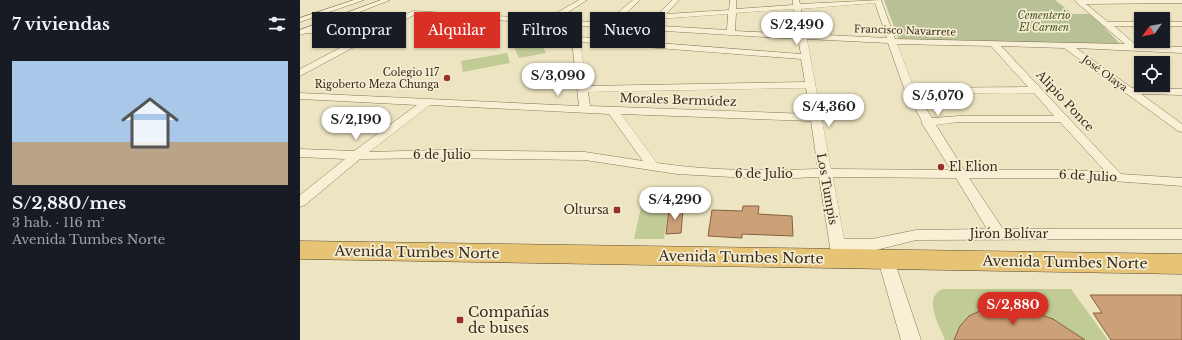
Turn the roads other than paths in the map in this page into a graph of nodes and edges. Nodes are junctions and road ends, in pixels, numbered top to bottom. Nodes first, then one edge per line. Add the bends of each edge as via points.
1 (362, 0) edge
2 (387, 0) edge
3 (584, 0) edge
4 (637, 0) edge
5 (676, 0) edge
6 (733, 0) edge
7 (878, 1) edge
8 (1078, 1) edge
9 (1182, 1) edge
10 (797, 4) edge
11 (564, 12) edge
12 (623, 12) edge
13 (664, 12) edge
14 (732, 12) junction
15 (406, 17) edge
16 (665, 17) edge
17 (300, 20) edge
18 (508, 20) edge
19 (1106, 24) junction
20 (1134, 24) edge
21 (1170, 24) edge
22 (1182, 24) edge
23 (665, 30) edge
24 (304, 32) edge
25 (731, 34) junction
26 (802, 36) junction
27 (582, 40) edge
28 (891, 41) junction
29 (994, 43) junction
30 (1066, 45) junction
31 (1134, 47) joint
32 (347, 48) edge
33 (577, 48) edge
34 (1150, 48) edge
35 (1182, 50) edge
36 (806, 57) junction
37 (300, 73) edge
38 (811, 85) junction
39 (583, 89) junction
40 (1037, 90) junction
41 (910, 91) junction
42 (1129, 91) junction
43 (1182, 92) edge
44 (300, 96) edge
45 (429, 102) junction
46 (585, 110) junction
47 (612, 110) junction
48 (816, 118) junction
49 (1063, 119) junction
50 (927, 122) junction
51 (1182, 129) edge
52 (300, 154) edge
53 (356, 156) junction
54 (653, 167) junction
55 (824, 173) junction
56 (960, 174) junction
57 (1117, 177) junction
58 (1182, 182) edge
59 (300, 202) edge
60 (998, 234) junction
61 (1182, 234) edge
62 (300, 250) edge
63 (839, 252) junction
64 (300, 264) edge
65 (1182, 264) edge
66 (888, 266) junction
67 (1182, 277) edge
68 (911, 340) edge

1 - 17 street
2 - 24 street
3 - 11 street
4 - 12 street
5 - 13 street
6 - 14 street
7 - 10 street
7 - 28 street
8 - 9 street
8 - 19 street
10 - 14 street
10 - 26 street, Los Tumpis
14 - 16 street
14 - 25 street
15 - 18 street, Francisco Navarrete via 413,13
19 - 20 street
19 - 31 street
21 - 22 street
23 - 25 street, Francisco Navarrete
25 - 26 street, Francisco Navarrete
26 - 28 street, Francisco Navarrete
26 - 36 street, Los Tumpis
27 - 36 street
28 - 29 street, Francisco Navarrete
28 - 41 street
29 - 30 street, Francisco Navarrete
29 - 40 street, Alipio Ponce
30 - 31 street, Francisco Navarrete
30 - 42 street, José Olaya
32 - 37 street
33 - 39 street
34 - 35 street, Francisco Navarrete
36 - 38 street, Los Tumpis
38 - 39 street
38 - 48 street, Los Tumpis
39 - 46 street
40 - 41 street
40 - 49 street, Alipio Ponce
41 - 50 street
42 - 43 street
42 - 51 street, José Olaya
44 - 45 street, Morales Bermúdez
45 - 46 street, Morales Bermúdez
45 - 53 street
46 - 47 street, Morales Bermúdez
47 - 48 street, Morales Bermúdez
47 - 54 street
48 - 55 street, Los Tumpis
49 - 50 street via 959,119
49 - 57 street, Alipio Ponce
50 - 56 street
52 - 53 street, 6 de Julio
53 - 54 street, 6 de Julio via 585,156
53 - 59 street
54 - 55 street, 6 de Julio via 769,175
55 - 56 street, 6 de Julio
55 - 63 street, Los Tumpis
56 - 57 street, 6 de Julio via 1071,174
56 - 60 street
57 - 58 street, 6 de Julio
60 - 61 street, Jirón Bolívar
60 - 63 street, Jirón Bolívar via 916,235
62 - 63 highway, Avenida Tumbes Norte
63 - 66 highway, Avenida Tumbes Norte
64 - 66 highway, Avenida Tumbes Norte
65 - 66 highway, Avenida Tumbes Norte
66 - 67 highway, Avenida Tumbes Norte
66 - 68 street

